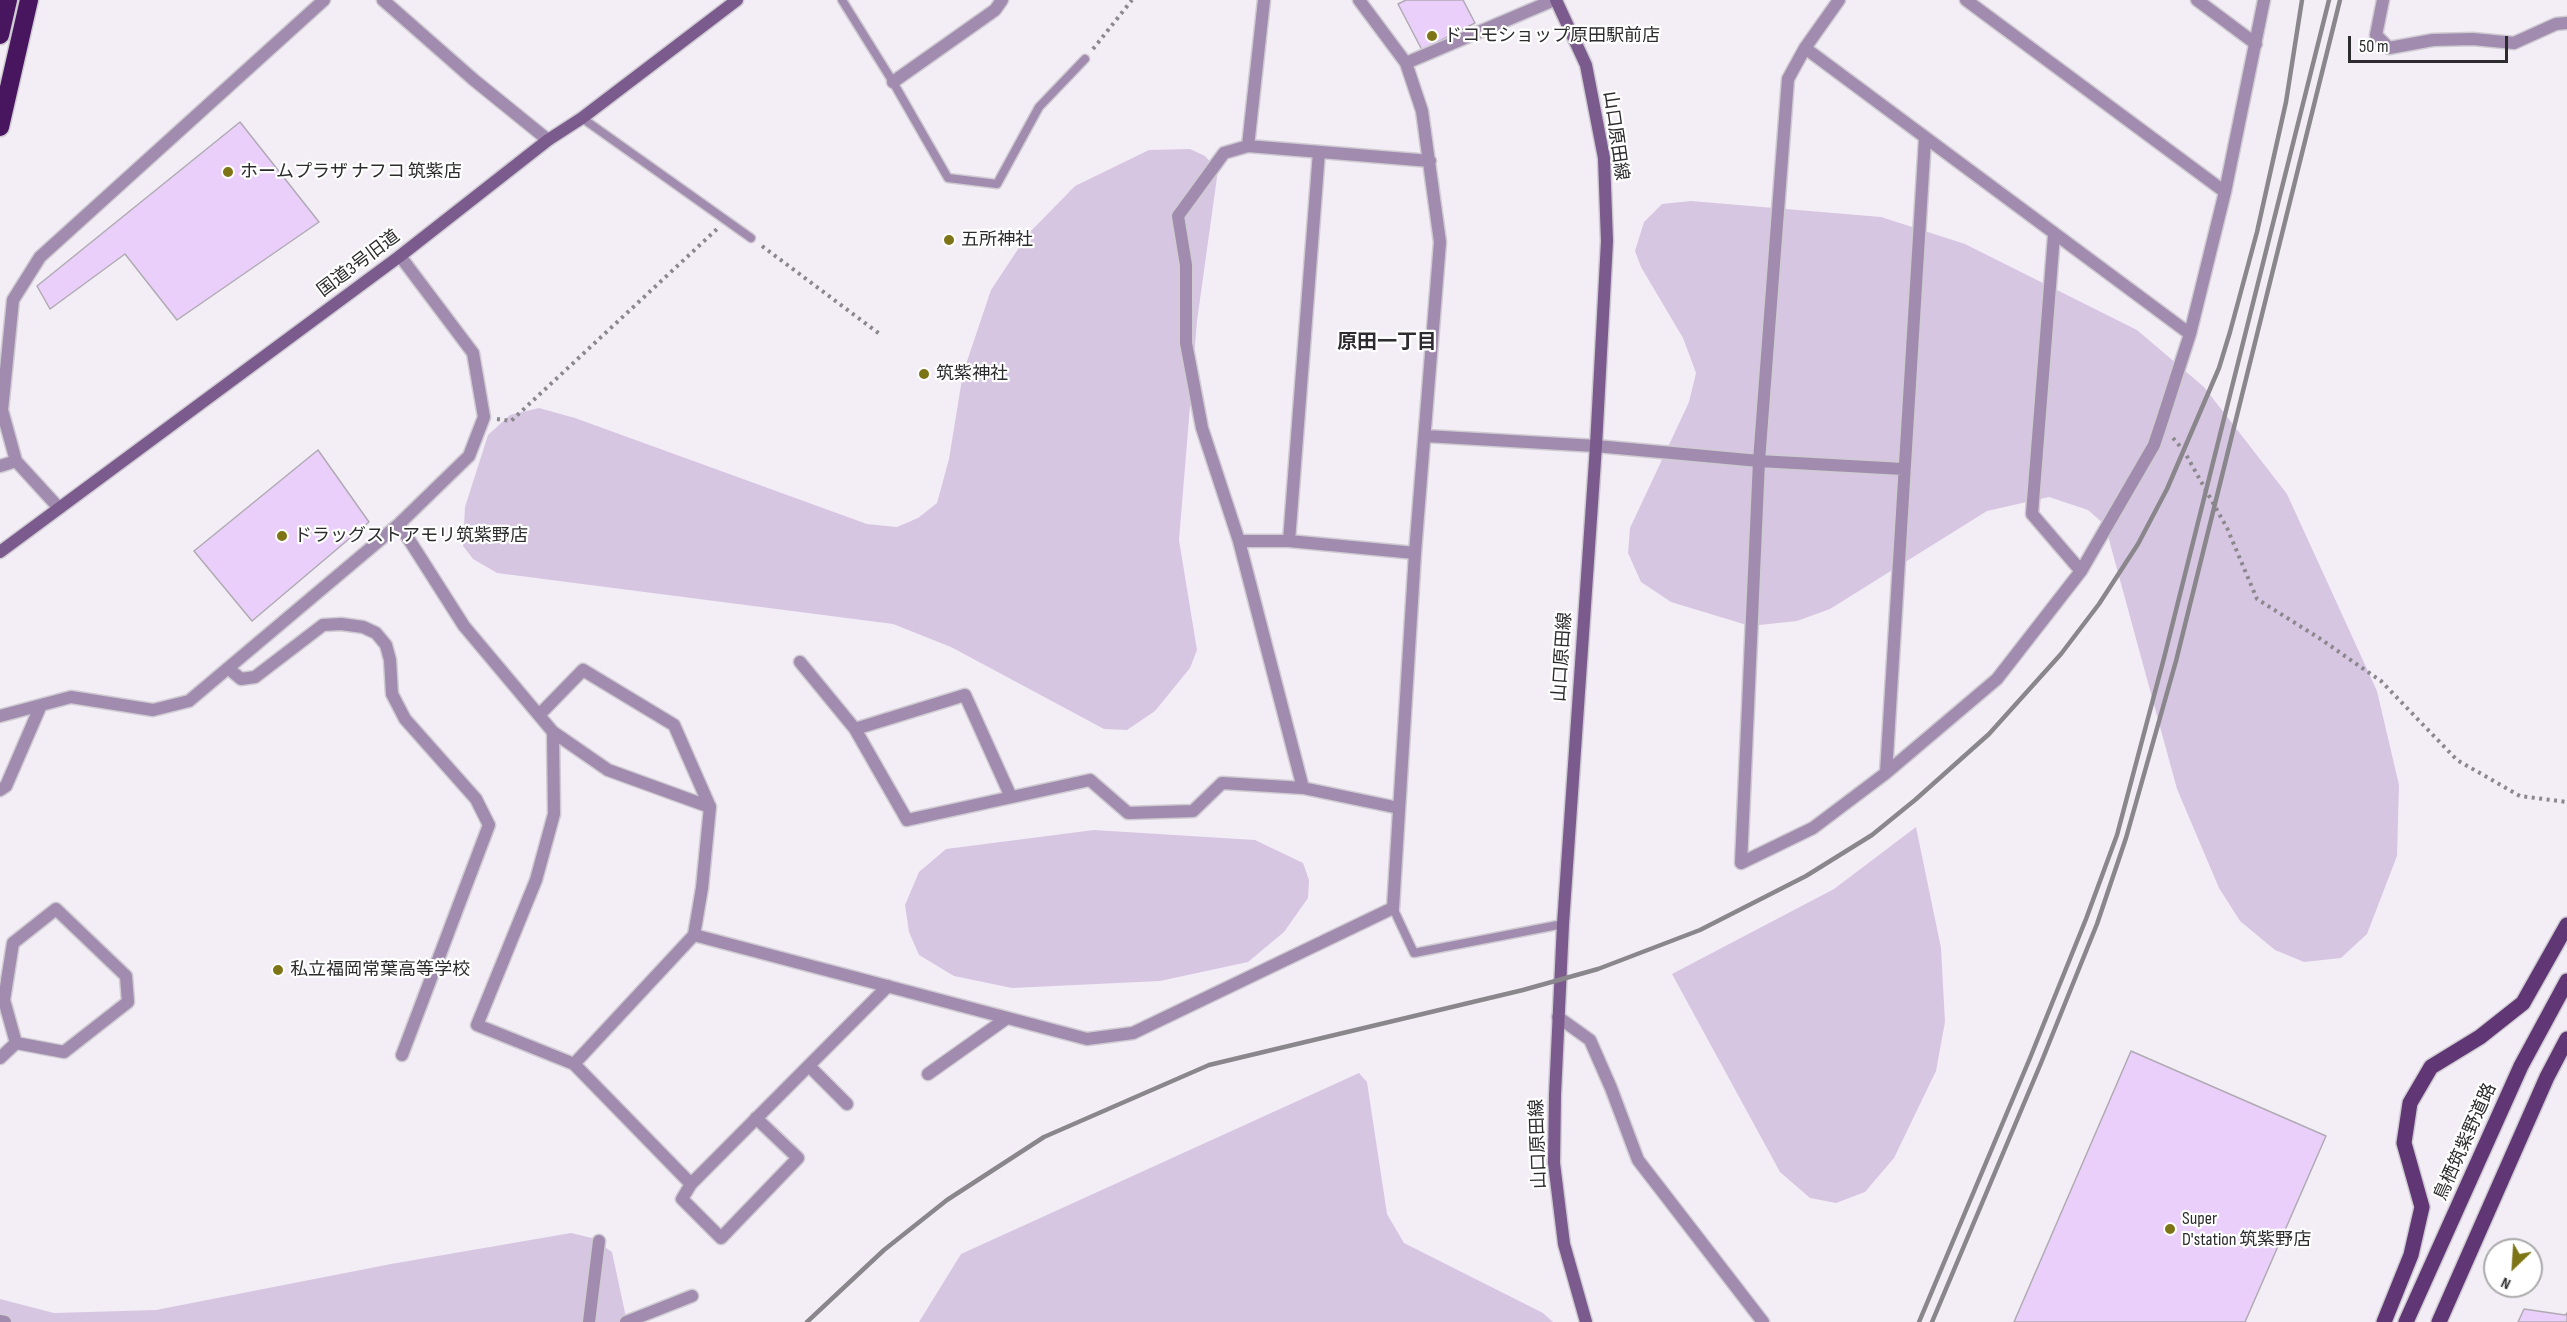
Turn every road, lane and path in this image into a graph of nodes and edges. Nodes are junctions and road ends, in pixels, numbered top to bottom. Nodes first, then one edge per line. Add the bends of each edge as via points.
1 (8, 0) edge
2 (29, 0) edge
3 (324, 0) edge
4 (383, 0) edge
5 (737, 0) edge
6 (842, 0) edge
7 (1002, 0) edge
8 (1132, 0) edge
9 (1264, 0) edge
10 (1359, 0) edge
11 (1555, 0) edge
12 (1839, 0) edge
13 (1966, 0) edge
14 (2197, 0) edge
15 (2264, 0) edge
16 (2383, 0) edge
17 (2567, 23) edge
18 (0, 35) edge
19 (2256, 45) junction
20 (1805, 48) junction
21 (1085, 59) joint
22 (1406, 63) junction
23 (893, 82) junction
24 (582, 118) junction
25 (0, 127) edge
26 (1925, 139) junction
27 (548, 140) junction
28 (1248, 146) junction
29 (1319, 152) junction
30 (1430, 161) junction
31 (2225, 192) junction
32 (727, 220) junction
33 (2054, 235) junction
34 (751, 238) joint
35 (400, 256) junction
36 (2190, 334) junction
37 (882, 335) dead end
38 (484, 417) junction
39 (2161, 424) junction
40 (1426, 436) junction
41 (1596, 446) junction
42 (16, 461) junction
43 (1759, 461) junction
44 (0, 466) edge
45 (1903, 469) junction
46 (59, 508) junction
47 (399, 524) junction
48 (1239, 542) junction
49 (1289, 542) junction
50 (0, 552) edge
51 (1415, 553) junction
52 (2081, 571) junction
53 (800, 662) dead end
54 (228, 668) junction
55 (41, 705) junction
56 (540, 714) junction
57 (0, 716) edge
58 (855, 729) junction
59 (553, 732) junction
60 (1886, 773) junction
61 (1303, 788) junction
62 (0, 790) edge
63 (1011, 796) junction
64 (2567, 802) edge
65 (710, 807) junction
66 (1399, 808) junction
67 (1393, 908) junction
68 (1563, 924) junction
69 (2567, 924) edge
70 (694, 935) junction
71 (2567, 981) edge
72 (888, 986) junction
73 (1558, 1017) junction
74 (1007, 1018) junction
75 (2567, 1039) edge
76 (16, 1043) junction
77 (402, 1055) dead end
78 (0, 1058) edge
79 (574, 1064) junction
80 (809, 1066) junction
81 (928, 1074) dead end
82 (848, 1104) dead end
83 (756, 1118) junction
84 (691, 1184) junction
85 (599, 1241) dead end
86 (692, 1296) dead end
87 (0, 1322) edge
88 (5, 1322) edge
89 (590, 1322) edge
90 (626, 1322) edge
91 (1586, 1322) edge
92 (1763, 1322) edge
93 (2384, 1322) edge
94 (2406, 1322) edge
95 (2441, 1322) edge

1 - 18 highway
2 - 25 highway
3 - 42 street via 40,257 13,300 2,410
4 - 27 street
5 - 24 main road, 国道3号旧道
6 - 23 lane
7 - 23 street via 995,10
8 - 21 path
9 - 28 street
10 - 22 street
11 - 22 street
11 - 41 main road, 山口原田線 via 1586,65 1604,158 1607,241
12 - 20 street
13 - 31 street
14 - 19 street
15 - 19 street
16 - 17 street via 2376,35 2389,48 2433,40 2514,43
19 - 31 street
20 - 26 street
20 - 43 street via 1788,79
21 - 23 lane via 1039,107 997,184 948,178
22 - 30 street via 1422,111
24 - 27 main road, 国道3号旧道
24 - 32 lane
26 - 33 street
26 - 45 street
27 - 35 main road, 国道3号旧道
28 - 29 street
28 - 48 street via 1224,153 1178,216 1186,265 1186,344 1202,428
29 - 30 street
29 - 49 street
30 - 40 street via 1440,242
31 - 36 street
32 - 34 lane
32 - 38 path via 511,421
33 - 36 street
33 - 52 street via 2032,514
34 - 37 path
35 - 38 street via 473,354
35 - 46 main road, 国道3号旧道
36 - 39 street
38 - 47 street via 469,456
39 - 52 street via 2154,445
39 - 64 path via 2184,451 2227,528 2257,599 2381,681 2457,760 2520,795
40 - 41 street
40 - 51 street
41 - 43 street
41 - 68 main road, 山口原田線
42 - 44 street
42 - 46 street
43 - 45 street
43 - 60 street via 1741,863 1813,828
45 - 60 street
46 - 50 main road, 国道3号旧道
47 - 54 street
47 - 56 street via 464,626
48 - 49 street
48 - 61 street
49 - 51 street
51 - 66 street
52 - 60 street via 1997,679
53 - 58 street
54 - 55 street via 189,701 153,710 71,697
54 - 77 street via 241,679 255,677 323,625 363,627 376,633 386,645 392,694 405,718 476,799 489,825
55 - 57 street
55 - 62 street via 6,786
56 - 59 street
56 - 65 street via 583,670 674,725
58 - 63 street via 907,820
58 - 63 street via 965,696
59 - 65 street via 608,770
59 - 79 street via 554,814 536,880 477,1025
61 - 63 street via 1222,783 1193,811 1139,813 1128,813 1090,780
61 - 66 street
65 - 70 street
66 - 67 street
67 - 68 lane via 1414,953
67 - 74 street via 1133,1033 1087,1039
68 - 73 main road, 山口原田線
69 - 93 main road via 2523,1003 2480,1037 2431,1067 2410,1104 2404,1143 2422,1207 2411,1255
70 - 72 street
70 - 79 street
71 - 94 main road, 鳥栖筑紫野道路 via 2521,1066
72 - 74 street
72 - 80 street
73 - 91 main road, 山口原田線 via 1554,1163 1564,1244
73 - 92 street via 1590,1040 1638,1160
74 - 81 street
75 - 95 main road
76 - 76 street via 4,1000 13,943 56,909 126,976 128,1002 64,1052
76 - 78 street
79 - 84 street
80 - 82 street
80 - 83 street
83 - 84 street
83 - 84 street via 798,1158 721,1238 682,1199
85 - 89 street
86 - 90 street
87 - 88 street

